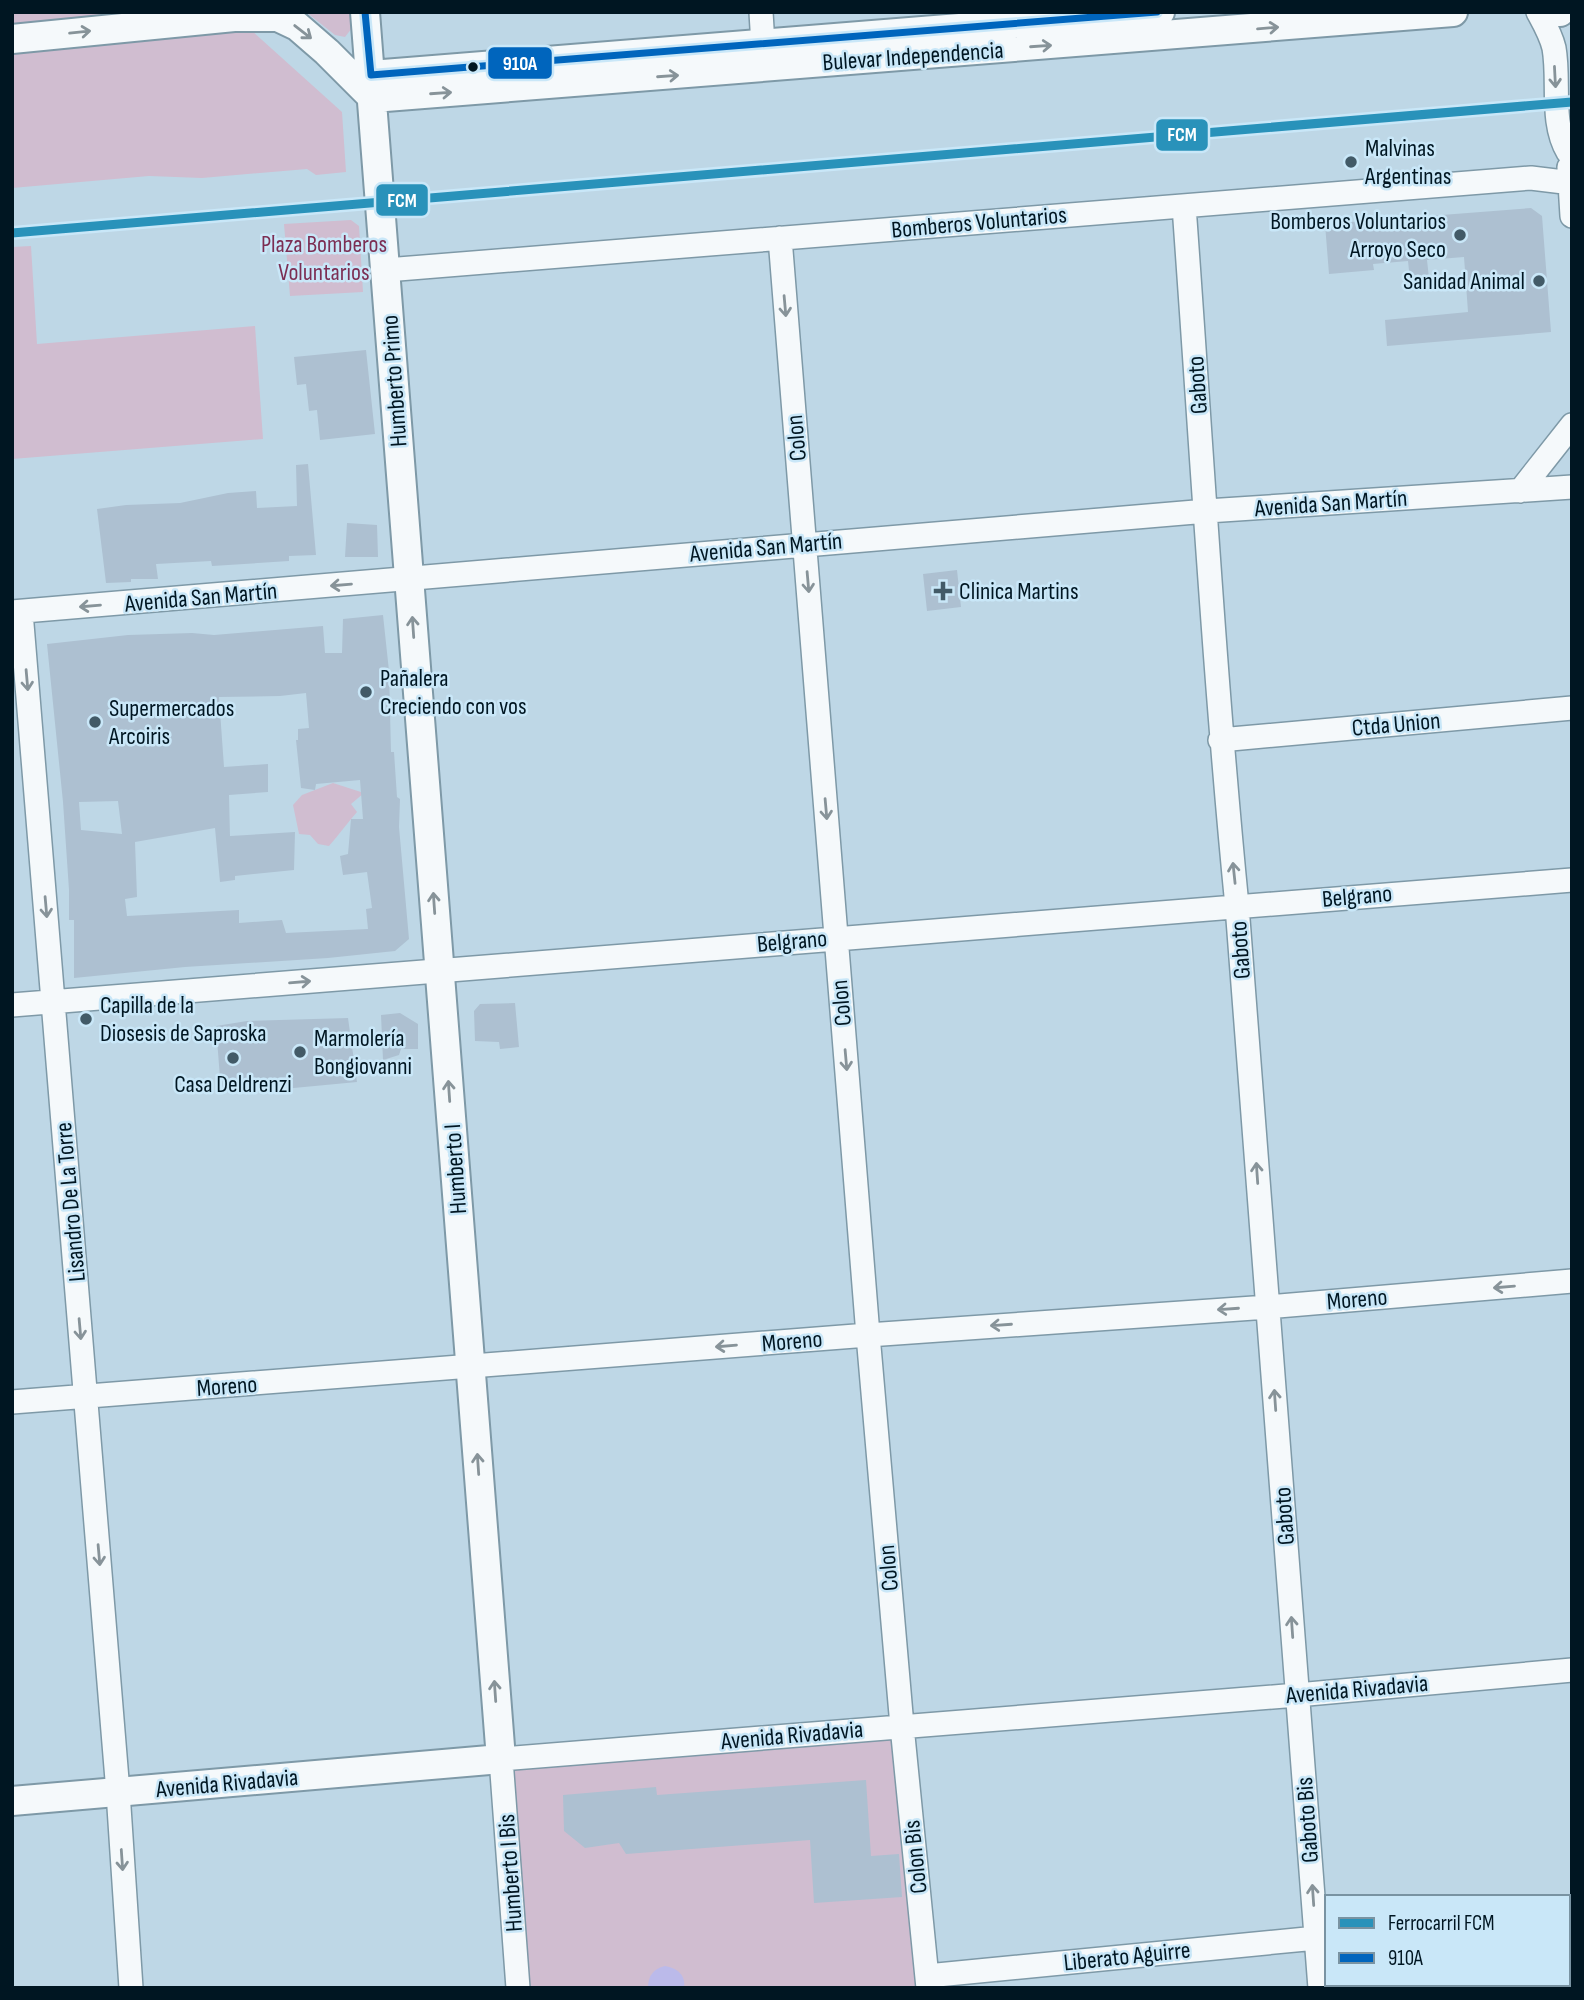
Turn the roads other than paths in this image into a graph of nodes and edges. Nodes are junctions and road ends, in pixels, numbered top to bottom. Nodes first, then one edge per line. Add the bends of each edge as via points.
1 (365, 12) edge
2 (761, 12) edge
3 (1453, 12) edge
4 (1540, 12) edge
5 (1560, 12) edge
6 (1160, 21) edge
7 (12, 39) edge
8 (368, 46) junction
9 (327, 52) junction
10 (763, 56) junction
11 (372, 87) junction
12 (1570, 148) edge
13 (1570, 182) edge
14 (1184, 206) junction
15 (1572, 216) edge
16 (780, 238) junction
17 (386, 270) junction
18 (1572, 425) edge
19 (1572, 487) edge
20 (1520, 491) junction
21 (1207, 510) junction
22 (804, 543) junction
23 (409, 580) junction
24 (17, 612) edge
25 (1572, 708) edge
26 (1220, 740) junction
27 (1572, 880) edge
28 (1237, 906) junction
29 (836, 938) junction
30 (440, 971) junction
31 (54, 1002) junction
32 (12, 1004) edge
33 (1572, 1281) edge
34 (1268, 1307) junction
35 (868, 1335) junction
36 (470, 1366) junction
37 (86, 1397) junction
38 (12, 1402) edge
39 (1572, 1670) edge
40 (1297, 1695) junction
41 (902, 1726) junction
42 (501, 1759) junction
43 (118, 1792) junction
44 (12, 1801) edge
45 (1321, 1937) edge
46 (927, 1982) edge
47 (131, 1988) edge
48 (518, 1988) edge
49 (1320, 1988) edge

1 - 8 main road
2 - 10 street
6 -> 3 main road, Bulevar Independencia
4 - 5 main road
4 -> 12 street via 1553,48 1560,139
6 - 10 main road, Bulevar Independencia
7 -> 9 main road via 258,16 278,17 296,26
8 - 9 main road
8 - 11 main road
9 - 11 main road
10 - 11 main road, Bulevar Independencia
11 - 17 main road, Humberto Primo
12 - 13 street
13 - 14 street, Bomberos Voluntarios via 1531,178
13 - 15 street
14 - 16 street, Bomberos Voluntarios
14 - 21 street, Gaboto
16 - 17 street, Bomberos Voluntarios
16 -> 22 street, Colon
17 - 23 main road, Humberto Primo
18 - 20 street
19 - 20 street, Avenida San Martín
20 - 21 street, Avenida San Martín
21 - 22 street, Avenida San Martín
21 - 26 street, Gaboto
22 - 23 street, Avenida San Martín
22 -> 29 street, Colon
23 -> 24 street, Avenida San Martín
30 -> 23 main road, Humberto I
24 -> 31 street, Lisandro De La Torre
25 - 26 street, Ctda Union
28 -> 26 street, Gaboto
27 - 28 street, Belgrano
28 - 29 street, Belgrano
34 -> 28 street, Gaboto
29 - 30 street, Belgrano
29 -> 35 street, Colon
31 -> 30 street, Belgrano
36 -> 30 main road, Humberto I
31 - 32 street, Belgrano
31 -> 37 street, Lisandro De La Torre
33 -> 34 street, Moreno
34 -> 35 street, Moreno
40 -> 34 street, Gaboto
35 -> 36 street, Moreno
35 - 41 street, Colon
36 - 37 street, Moreno
42 -> 36 main road, Humberto I
37 - 38 street, Moreno
37 -> 43 street, Lisandro De La Torre
39 - 40 street, Avenida Rivadavia
40 - 41 street, Avenida Rivadavia
45 -> 40 street, Gaboto Bis
41 - 42 street, Avenida Rivadavia
41 - 46 street, Colon Bis
42 - 43 main road, Avenida Rivadavia
42 - 48 street, Humberto I Bis
43 - 44 main road, Avenida Rivadavia
43 -> 47 street, Lisandro De La Torre
45 - 46 street, Liberato Aguirre
45 - 49 street, Gaboto Bis

